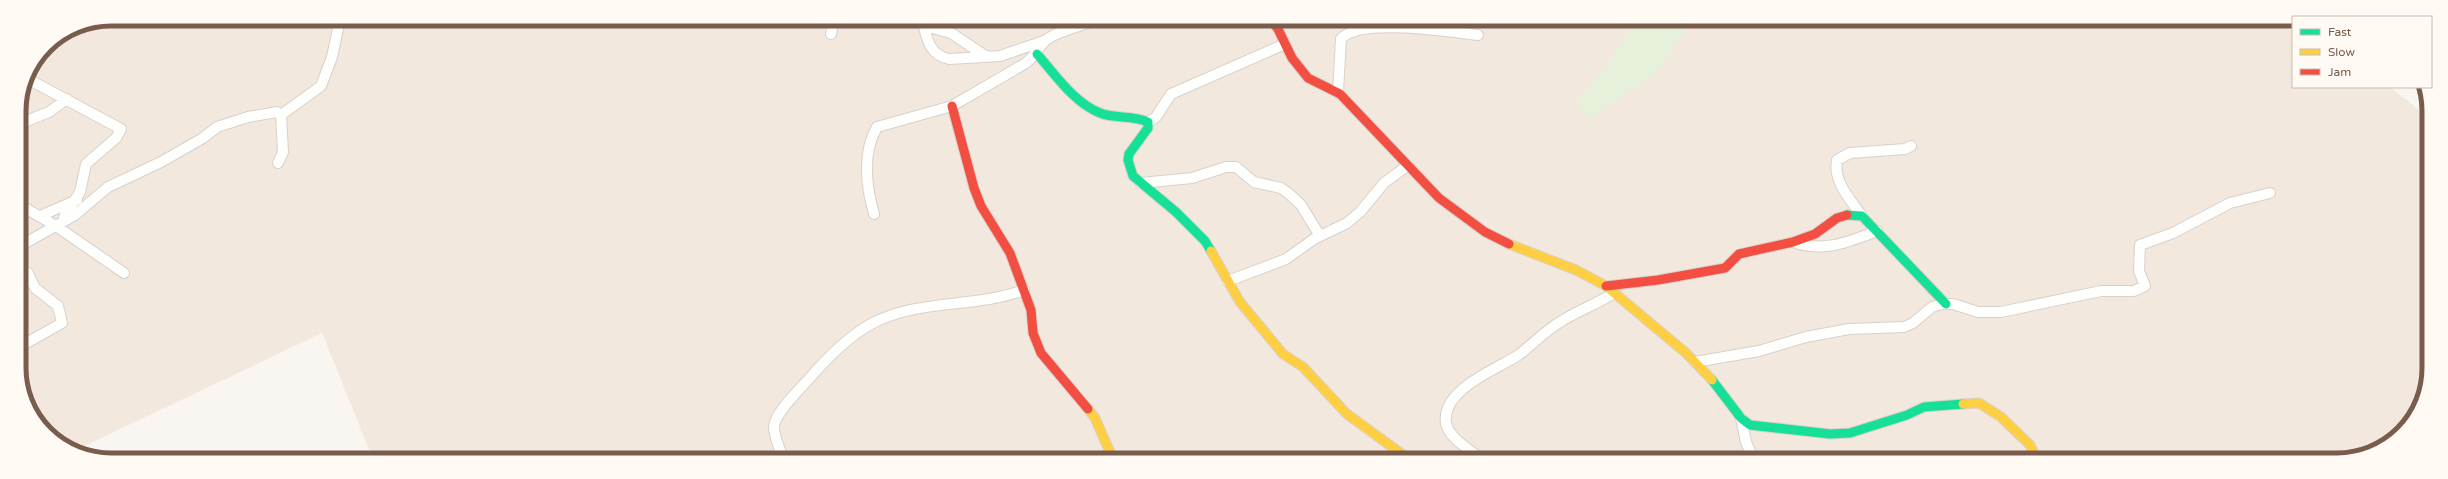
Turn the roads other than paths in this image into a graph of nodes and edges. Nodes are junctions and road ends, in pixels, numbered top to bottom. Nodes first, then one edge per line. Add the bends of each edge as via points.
1 (338, 26) edge
2 (833, 26) edge
3 (924, 26) edge
4 (931, 26) edge
5 (1078, 26) edge
6 (1278, 26) edge
7 (1384, 26) edge
8 (1434, 26) edge
9 (831, 34) dead end
10 (1478, 35) dead end
11 (1044, 41) junction
12 (1285, 44) junction
13 (1037, 54) junction
14 (986, 58) junction
15 (32, 81) edge
16 (1338, 92) junction
17 (67, 99) junction
18 (952, 106) junction
19 (281, 115) junction
20 (26, 121) edge
21 (1148, 122) junction
22 (1911, 146) dead end
23 (278, 163) dead end
24 (1407, 166) junction
25 (1141, 183) junction
26 (2270, 193) dead end
27 (80, 199) junction
28 (26, 208) edge
29 (874, 214) dead end
30 (40, 216) junction
31 (1862, 216) junction
32 (56, 226) junction
33 (1877, 231) junction
34 (1320, 236) junction
35 (1793, 242) junction
36 (26, 243) edge
37 (26, 272) edge
38 (124, 273) dead end
39 (1228, 281) junction
40 (1610, 289) junction
41 (1024, 290) junction
42 (1946, 304) junction
43 (26, 343) edge
44 (1695, 362) junction
45 (1741, 418) junction
46 (781, 453) edge
47 (1109, 453) edge
48 (1400, 453) edge
49 (1474, 453) edge
50 (1751, 453) edge
51 (2034, 453) edge

1 - 19 street via 324,84
2 - 9 street
3 - 14 street via 934,53 943,58
4 - 14 street via 951,33
5 - 11 street
6 - 12 street
7 - 16 street via 1345,34 1341,39
8 - 10 street
11 - 13 street
11 - 14 street via 1030,44 1006,56
12 - 16 street via 1306,77
12 - 21 street via 1171,94 1166,98 1157,117
13 - 18 street
13 - 21 street via 1089,107 1101,113 1141,118
15 - 17 street
16 - 24 street
17 - 20 street via 49,112
17 - 27 street via 96,118 121,129 116,138 86,164
18 - 29 street via 877,127 867,175
18 - 41 street via 981,206 1010,253
19 - 23 street via 283,152
19 - 32 street via 277,112 248,117 217,127 161,162 108,187 75,215
21 - 25 street via 1148,128 1129,154 1128,160 1133,176
22 - 31 street via 1905,149 1850,153 1837,160 1837,177
24 - 34 street via 1384,183 1360,212 1347,223
24 - 40 street via 1442,200 1491,237 1576,270
25 - 34 street via 1192,178 1226,167 1236,167 1254,182 1281,188 1288,193 1301,205
25 - 39 street via 1176,212 1205,241
26 - 42 street via 2230,203 2173,233 2140,245 2139,272 2145,286 2139,290 2101,292 1988,313
27 - 30 street
27 - 32 street
28 - 30 street
30 - 32 street
31 - 33 street
31 - 35 street via 1845,215 1837,218 1815,234
32 - 36 street
32 - 38 street
33 - 35 street via 1821,250 1812,250
33 - 42 street
34 - 39 street via 1286,258
35 - 40 street via 1739,254 1726,268
37 - 43 street via 36,288 58,306 62,323
39 - 48 street via 1240,302 1283,354 1303,367 1346,414
40 - 44 street
40 - 49 street via 1598,304 1563,320 1515,357 1490,369 1454,396 1446,408 1446,424
41 - 46 street via 985,303 930,308 886,318 872,324 843,345 779,414 774,426
41 - 47 street via 1033,333 1041,353 1094,418
42 - 44 street via 1932,307 1904,327 1842,330 1758,351
44 - 45 street
45 - 50 street
45 - 51 street via 1754,427 1837,434 1865,429 1924,407 1979,403 2001,417 2030,446

